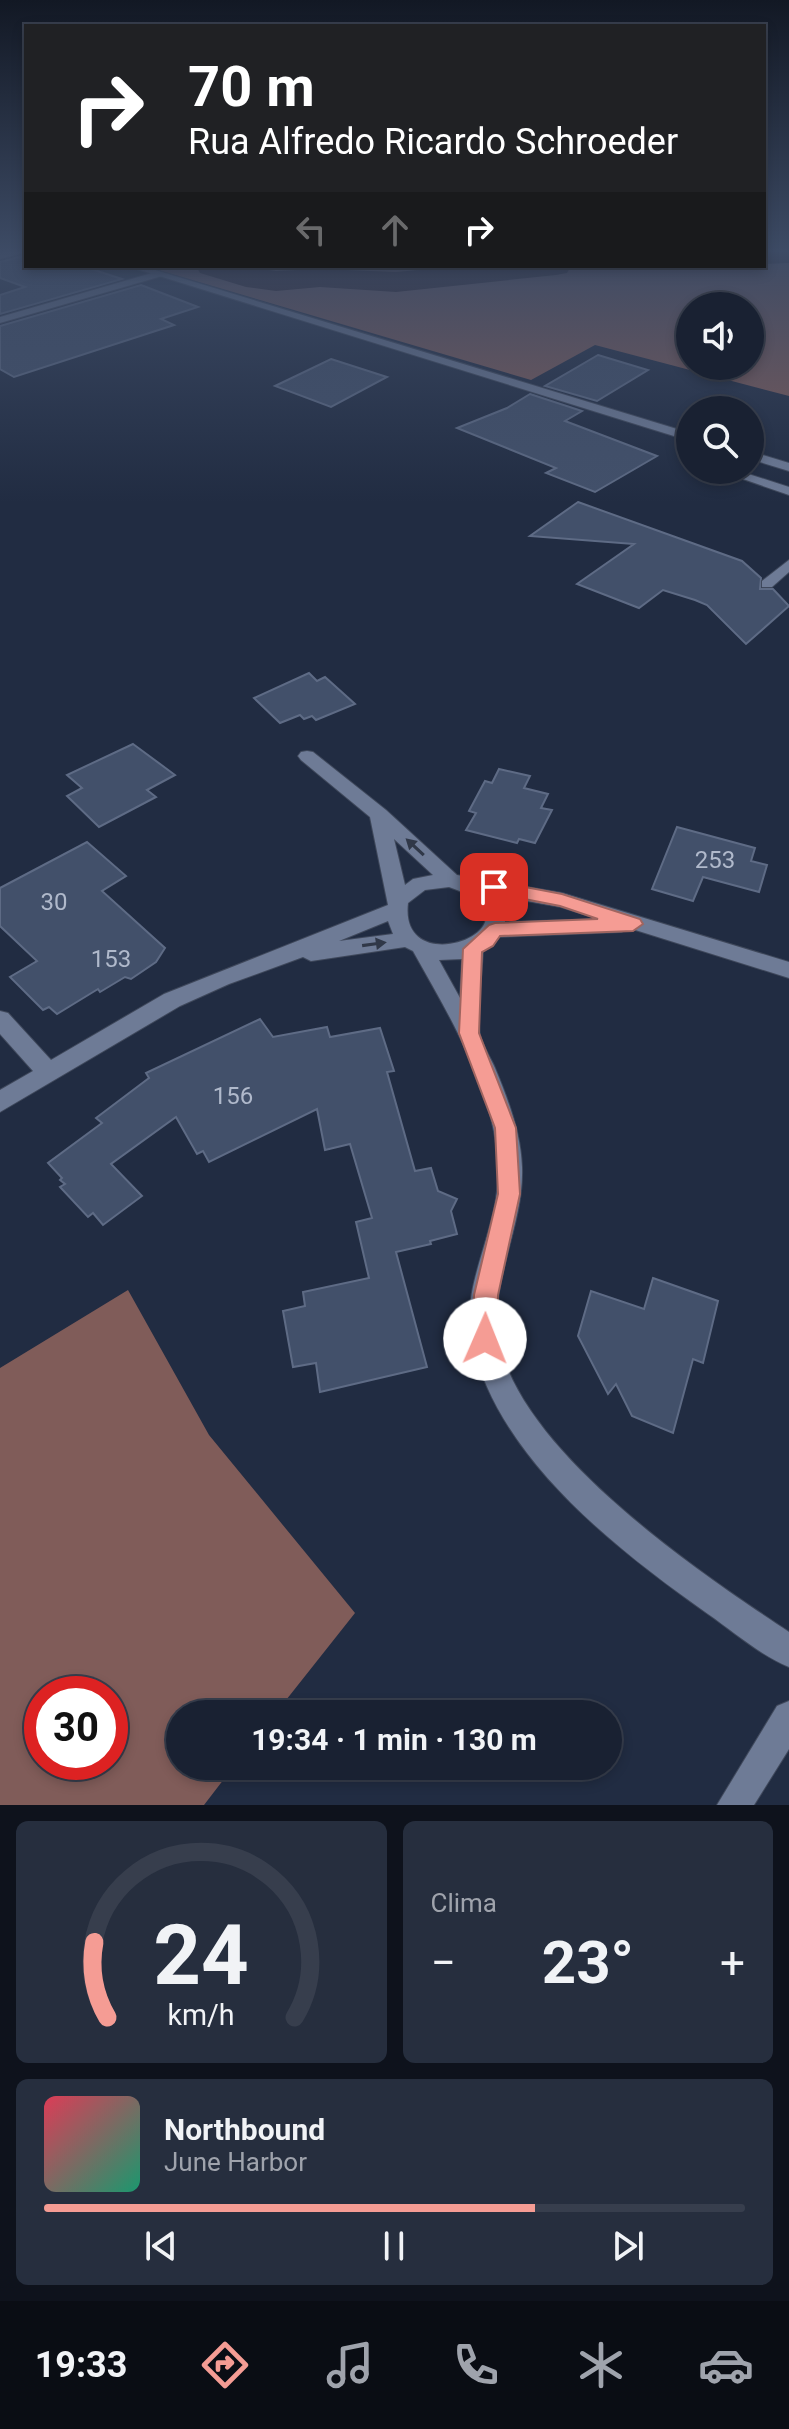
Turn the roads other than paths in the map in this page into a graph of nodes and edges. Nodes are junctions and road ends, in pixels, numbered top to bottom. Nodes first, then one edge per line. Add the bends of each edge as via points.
1 (352, 333) edge
2 (676, 433) edge
3 (764, 459) edge
4 (789, 467) edge
5 (764, 483) edge
6 (789, 491) edge
7 (789, 564) edge
8 (767, 584) dead end
9 (307, 756) dead end
10 (379, 814) junction
11 (458, 882) junction
12 (398, 905) junction
13 (633, 924) junction
14 (495, 930) junction
15 (415, 944) junction
16 (473, 949) junction
17 (284, 956) junction
18 (789, 970) edge
19 (0, 1019) edge
20 (469, 1033) junction
21 (47, 1071) junction
22 (0, 1102) edge
23 (789, 1651) edge
24 (789, 1718) edge
25 (734, 1805) edge

1 - 2 street
3 - 4 street
5 - 6 street
7 - 8 street
9 - 10 street
11 -> 10 street
10 - 12 street
11 - 12 street via 420,884
11 - 13 street via 562,900
11 - 14 street via 479,888 497,907
12 - 15 street via 396,920
12 - 17 street
13 - 14 street
13 - 18 street
14 - 16 street
15 - 16 street via 447,952
17 -> 15 street
15 - 20 street
16 - 20 street
17 - 21 street via 172,1000
19 - 21 street
20 - 23 street via 506,1128 509,1194 486,1295 485,1339 498,1382 541,1448 611,1519 710,1598
21 - 22 street
24 - 25 street

